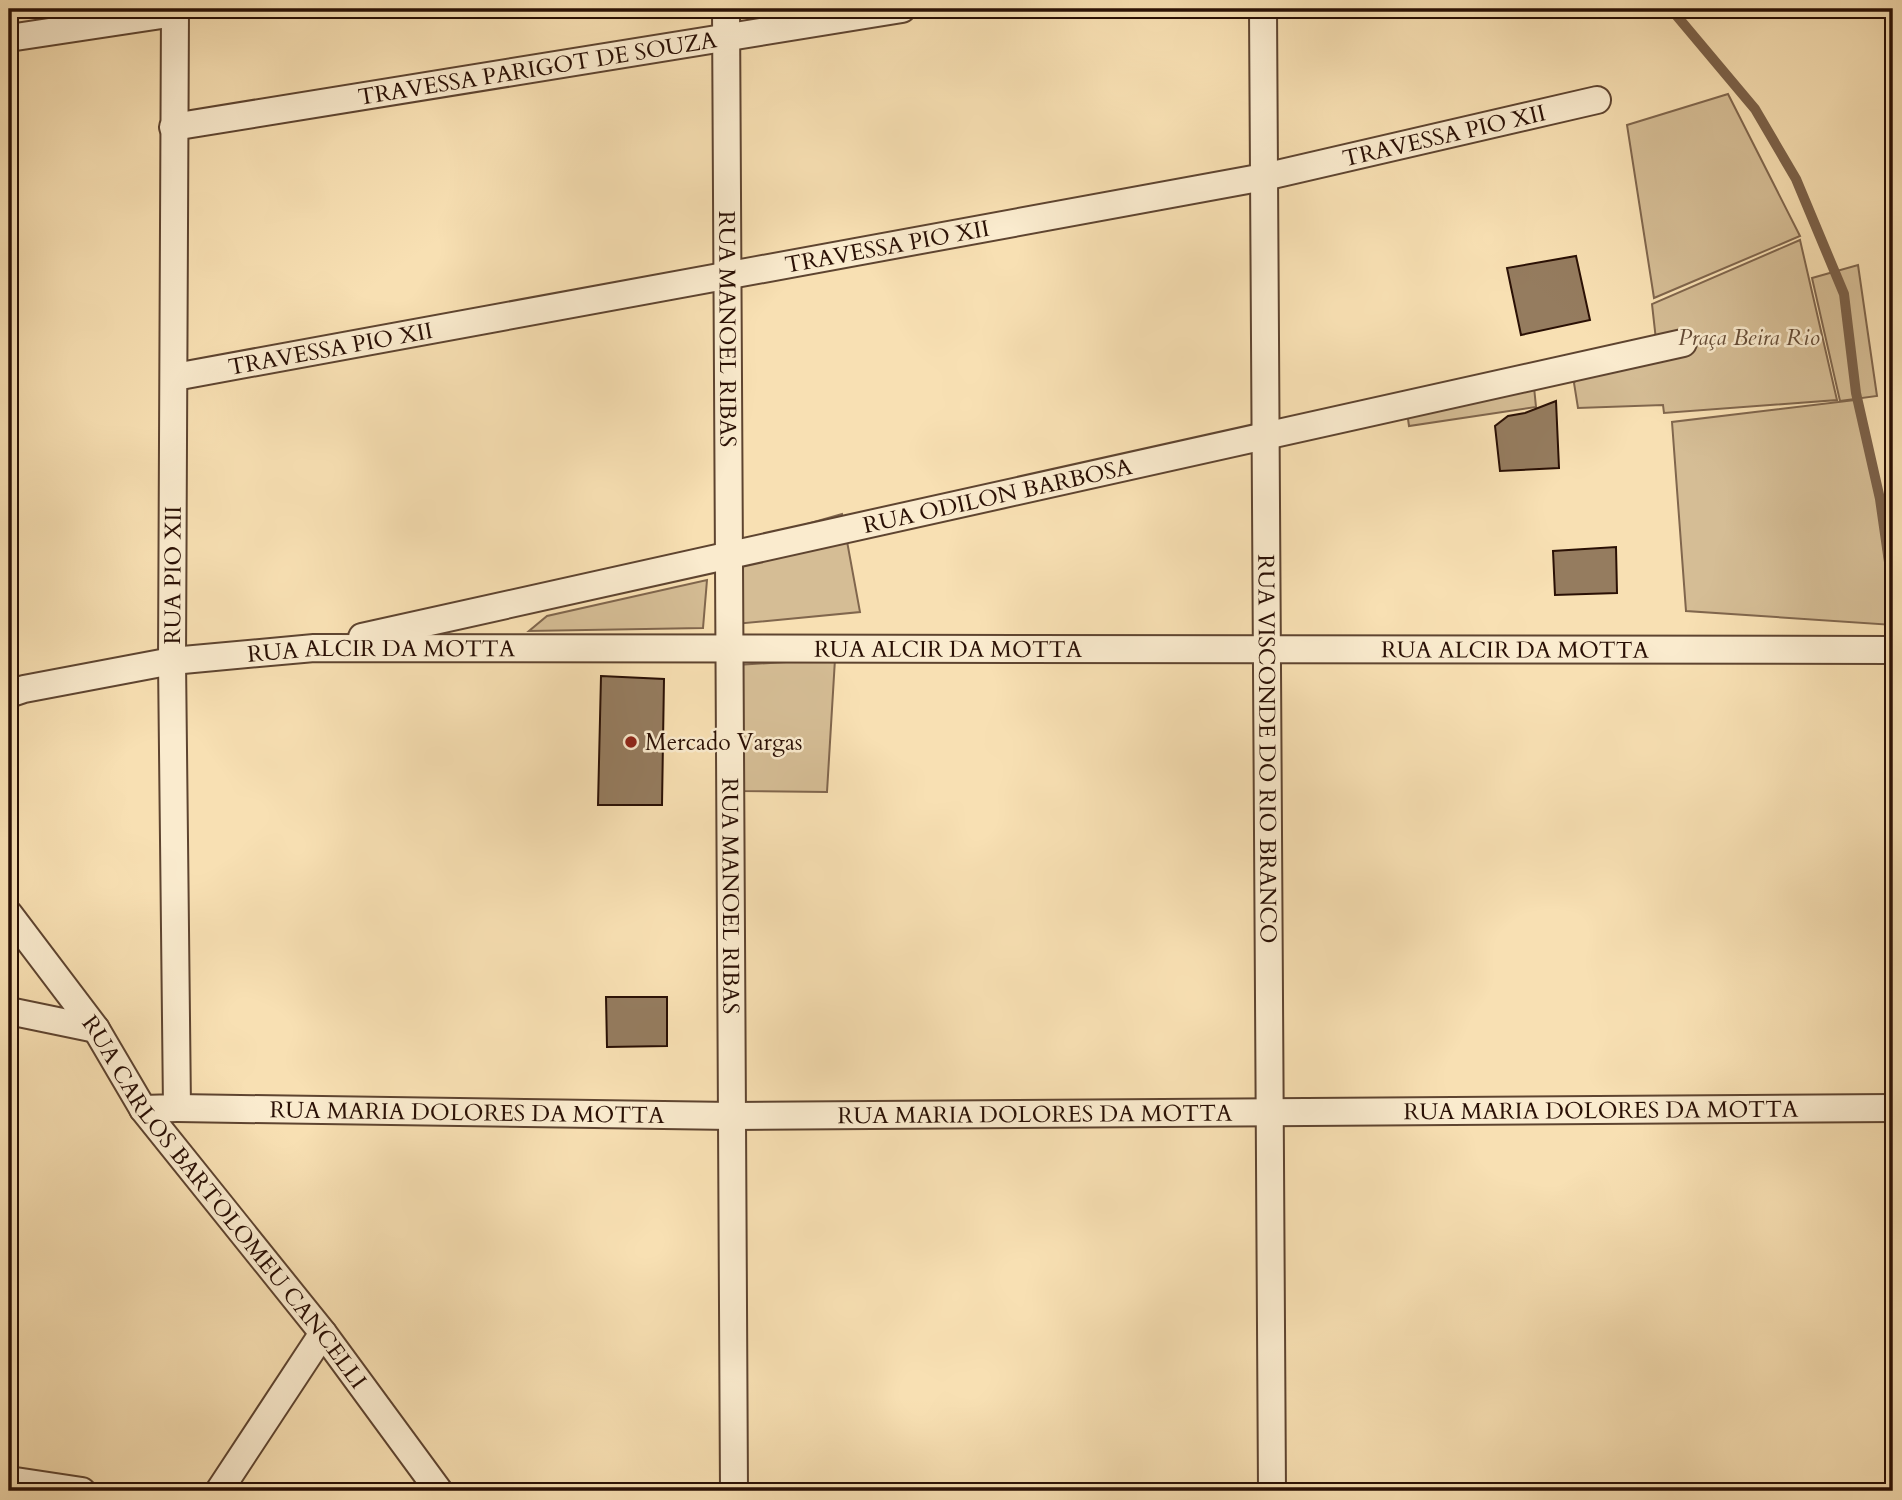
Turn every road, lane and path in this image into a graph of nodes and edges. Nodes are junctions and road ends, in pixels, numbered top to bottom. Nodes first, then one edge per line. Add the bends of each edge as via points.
1 (726, 9) edge
2 (902, 9) edge
3 (1263, 9) edge
4 (175, 11) edge
5 (727, 37) junction
6 (9, 38) edge
7 (1597, 100) dead end
8 (173, 127) junction
9 (1264, 177) junction
10 (728, 277) junction
11 (1683, 343) dead end
12 (175, 377) junction
13 (1265, 436) junction
14 (729, 555) junction
15 (314, 648) junction
16 (730, 648) junction
17 (1267, 649) junction
18 (1881, 650) edge
19 (172, 661) junction
20 (9, 694) edge
21 (9, 914) edge
22 (9, 1010) edge
23 (96, 1029) junction
24 (177, 1108) junction
25 (1893, 1108) edge
26 (143, 1109) junction
27 (1270, 1115) junction
28 (732, 1116) junction
29 (323, 1333) junction
30 (9, 1480) edge
31 (82, 1491) edge
32 (219, 1491) edge
33 (439, 1491) edge
34 (734, 1491) edge
35 (1272, 1491) edge

1 - 5 street, RUA MANOEL RIBAS
2 - 5 street, TRAVESSA PARIGOT DE SOUZA
3 - 9 street, RUA VISCONDE DO RIO BRANCO
4 - 6 street
4 - 8 street, RUA PIO XII
5 - 8 street, TRAVESSA PARIGOT DE SOUZA
5 - 10 street, RUA MANOEL RIBAS
7 - 9 street, TRAVESSA PIO XII
8 - 12 street, RUA PIO XII
9 - 10 street, TRAVESSA PIO XII
9 - 13 street, RUA VISCONDE DO RIO BRANCO
10 - 12 street, TRAVESSA PIO XII
10 - 14 street, RUA MANOEL RIBAS
11 - 13 street, RUA ODILON BARBOSA
12 - 19 street, RUA PIO XII
13 - 14 street, RUA ODILON BARBOSA
13 - 17 street, RUA VISCONDE DO RIO BRANCO
14 - 15 street, RUA ODILON BARBOSA
14 - 16 street, RUA MANOEL RIBAS
15 - 16 street, RUA ALCIR DA MOTTA
15 - 19 street, RUA ALCIR DA MOTTA
16 - 17 street, RUA ALCIR DA MOTTA
16 - 28 street, RUA MANOEL RIBAS
17 - 18 street, RUA ALCIR DA MOTTA
17 - 27 street, RUA VISCONDE DO RIO BRANCO
19 - 20 street, RUA ALCIR DA MOTTA
19 - 24 street, RUA PIO XII
21 - 23 street, RUA CARLOS BARTOLOMEU CANCELLI
22 - 23 street
23 - 26 street, RUA CARLOS BARTOLOMEU CANCELLI
24 - 26 street
24 - 28 street, RUA MARIA DOLORES DA MOTTA
25 - 27 street, RUA MARIA DOLORES DA MOTTA
26 - 29 street, RUA CARLOS BARTOLOMEU CANCELLI
27 - 28 street, RUA MARIA DOLORES DA MOTTA
27 - 35 street, RUA VISCONDE DO RIO BRANCO
28 - 34 street, RUA MANOEL RIBAS
29 - 32 street
29 - 33 street, RUA CARLOS BARTOLOMEU CANCELLI
30 - 31 street

